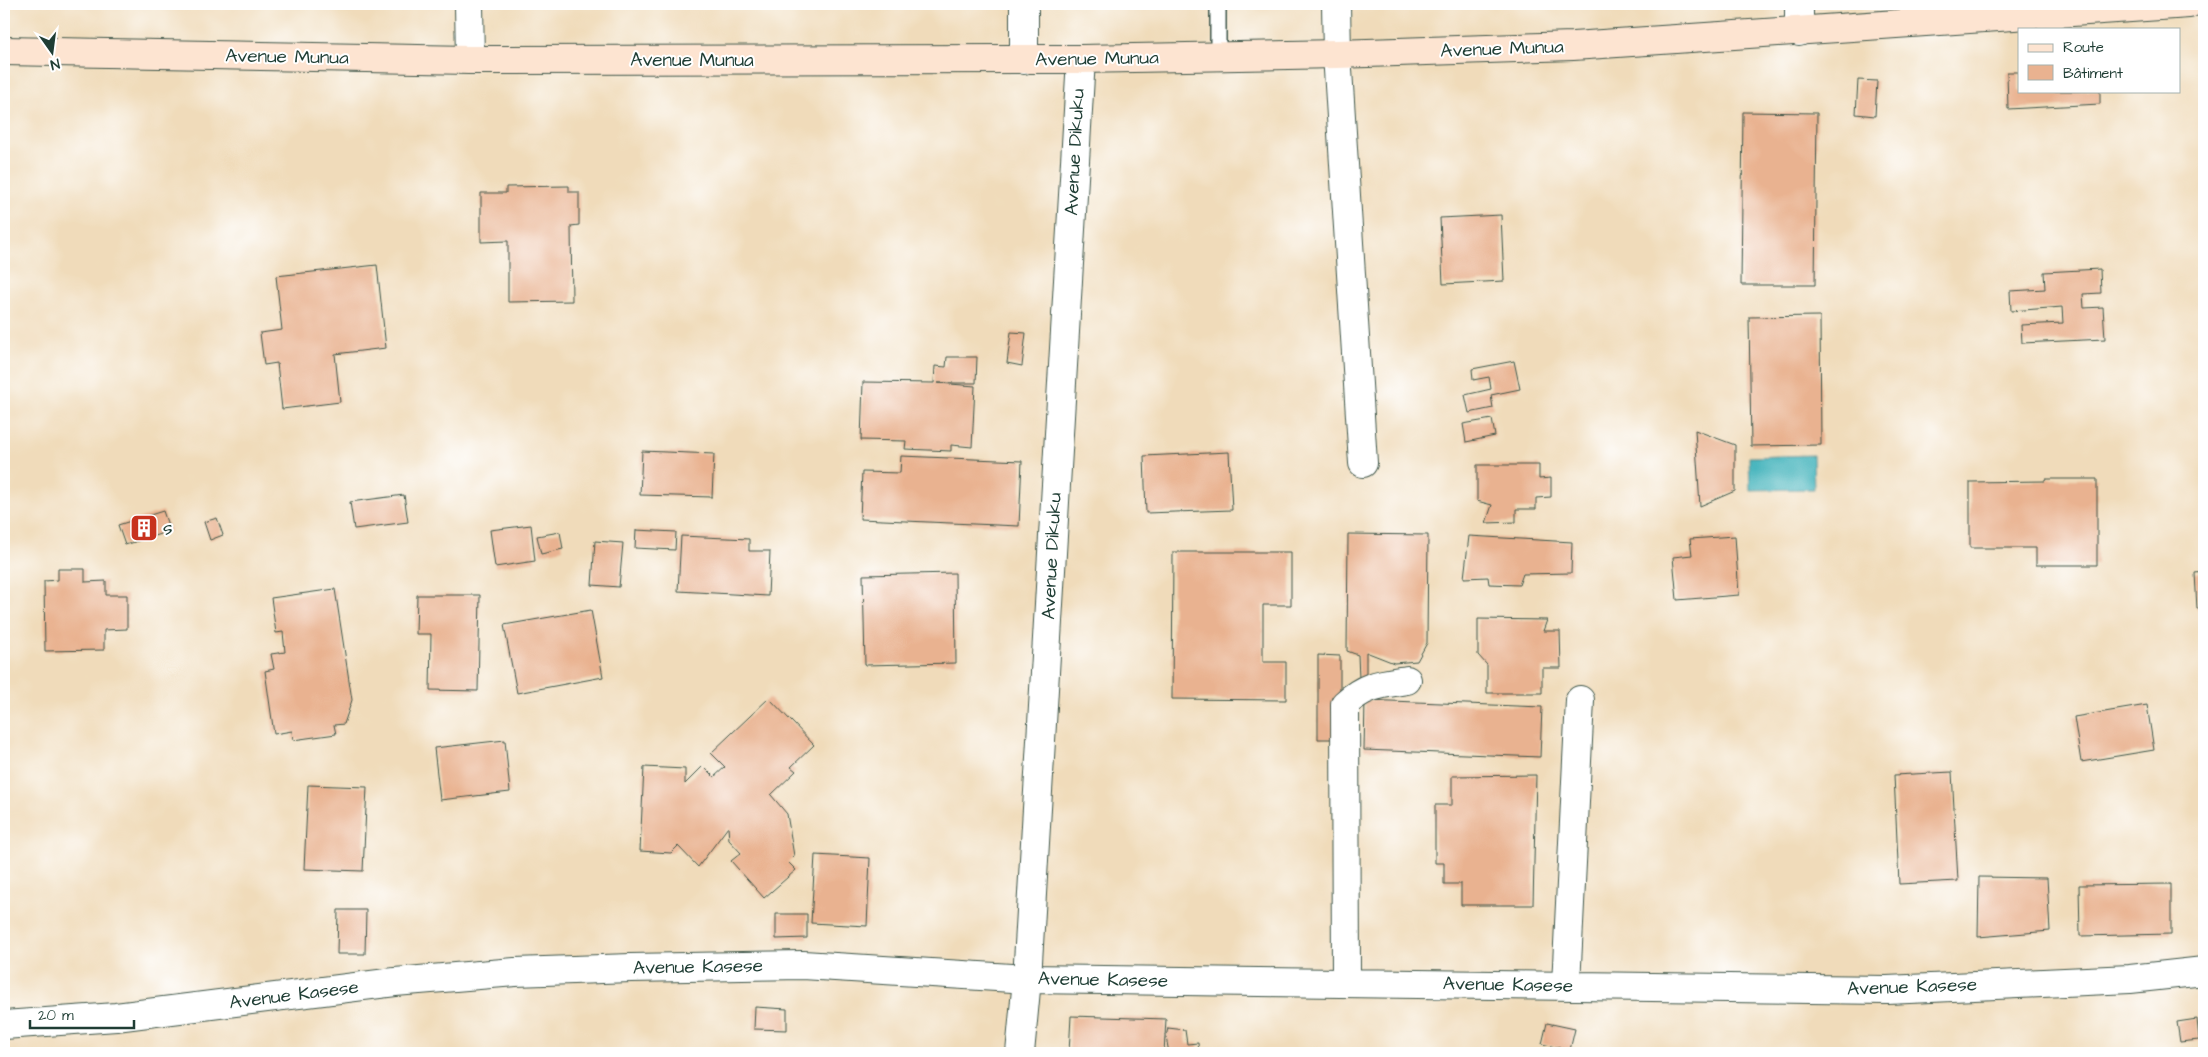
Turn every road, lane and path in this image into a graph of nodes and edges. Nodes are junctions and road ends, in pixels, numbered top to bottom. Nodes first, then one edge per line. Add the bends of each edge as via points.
1 (469, 4) edge
2 (1024, 4) edge
3 (1218, 4) edge
4 (1336, 4) edge
5 (1799, 4) edge
6 (2188, 4) edge
7 (1800, 32) junction
8 (4, 51) edge
9 (1337, 54) junction
10 (1218, 57) junction
11 (470, 60) junction
12 (1024, 60) junction
13 (1081, 60) junction
14 (1363, 463) dead end
15 (1407, 680) dead end
16 (1580, 700) dead end
17 (2204, 971) edge
18 (1027, 979) junction
19 (1346, 982) junction
20 (1566, 986) junction
21 (4, 1025) edge
22 (1020, 1053) edge

1 - 11 street
2 - 12 street
3 - 10 lane
4 - 9 street
5 - 7 street
6 - 7 main road, Avenue Munua
7 - 9 main road, Avenue Munua via 1573,46
8 - 11 main road, Avenue Munua
9 - 10 main road, Avenue Munua
9 - 14 street
10 - 13 main road, Avenue Munua
11 - 12 main road, Avenue Munua
12 - 13 main road, Avenue Munua
13 - 18 street, Avenue Dikuku
15 - 19 street via 1373,686 1358,692 1345,704
16 - 20 street
17 - 20 street, Avenue Kasese via 2130,978 1887,990
18 - 19 street, Avenue Kasese
18 - 21 street, Avenue Kasese via 803,965 515,972 395,982 116,1017
18 - 22 street, Avenue Dikuku
19 - 20 street, Avenue Kasese

